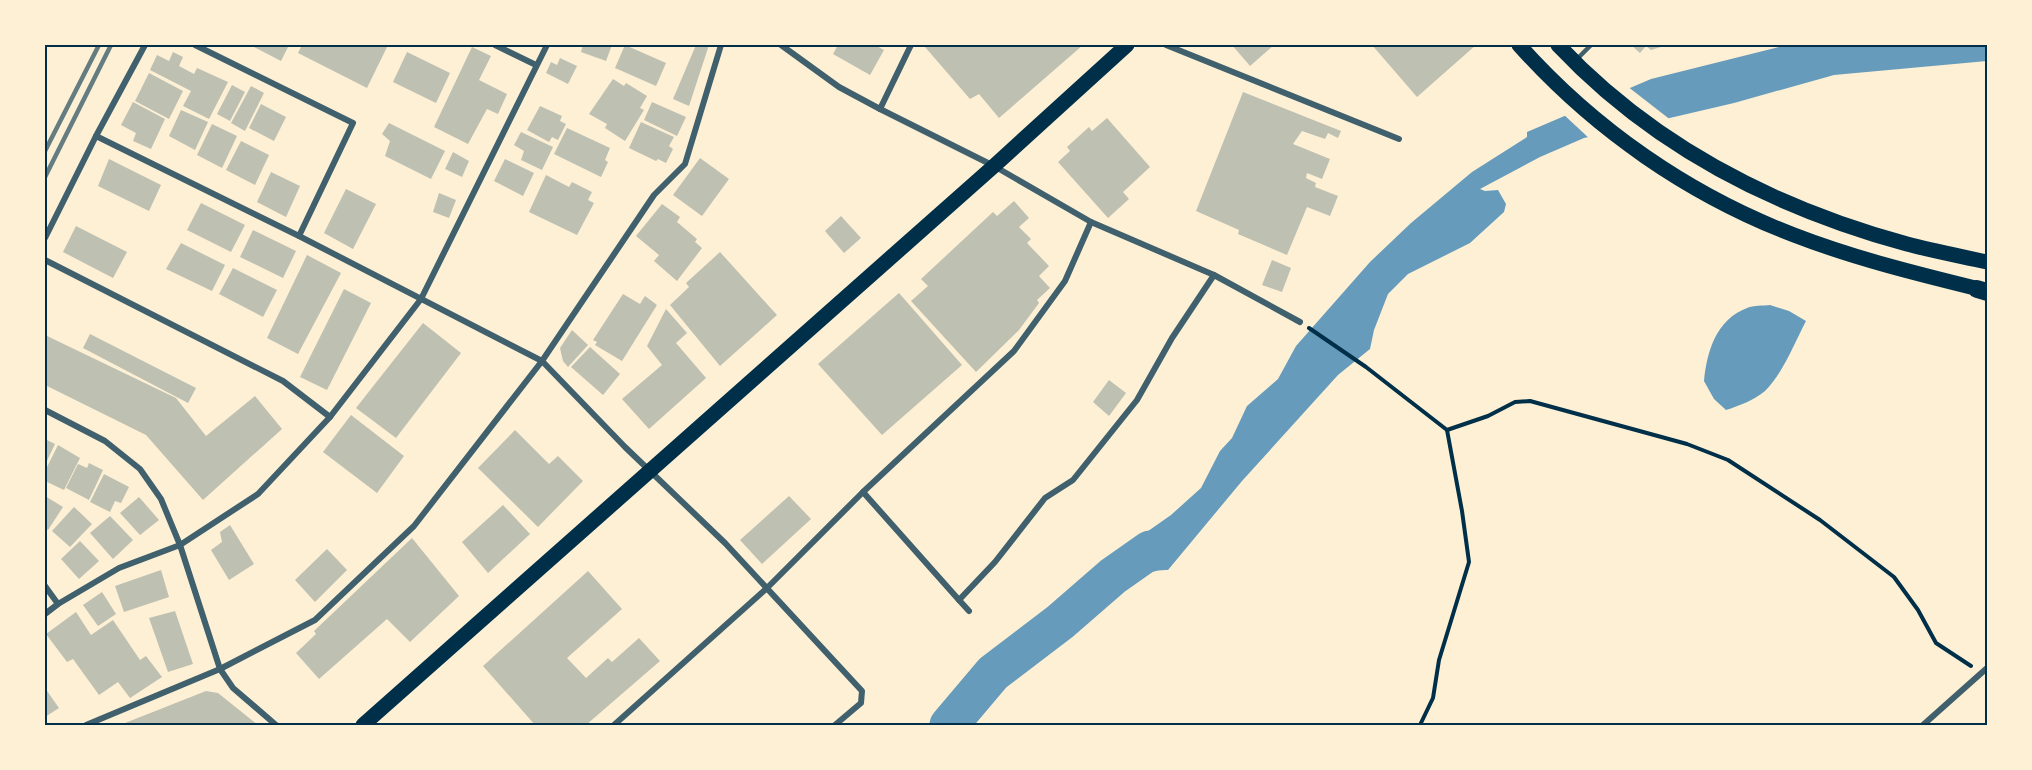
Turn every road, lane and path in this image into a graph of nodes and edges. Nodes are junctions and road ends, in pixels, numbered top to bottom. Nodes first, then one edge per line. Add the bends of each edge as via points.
1 (145, 45) edge
2 (195, 45) edge
3 (495, 45) edge
4 (547, 45) edge
5 (721, 45) edge
6 (781, 45) edge
7 (911, 45) edge
8 (1127, 45) edge
9 (1166, 45) edge
10 (1519, 45) edge
11 (1558, 45) edge
12 (1591, 45) edge
13 (536, 65) junction
14 (1578, 66) junction
15 (880, 110) junction
16 (96, 136) junction
17 (1399, 139) dead end
18 (994, 166) junction
19 (1091, 222) junction
20 (299, 236) junction
21 (45, 238) edge
22 (45, 260) edge
23 (1987, 262) edge
24 (1214, 275) junction
25 (1984, 291) edge
26 (421, 299) junction
27 (1300, 322) joint
28 (542, 361) junction
29 (45, 410) edge
30 (330, 417) junction
31 (1447, 430) junction
32 (649, 470) junction
33 (863, 492) junction
34 (180, 545) junction
35 (45, 586) edge
36 (766, 589) junction
37 (959, 600) junction
38 (58, 604) junction
39 (969, 611) dead end
40 (45, 614) edge
41 (220, 669) junction
42 (1985, 672) edge
43 (86, 725) edge
44 (276, 725) edge
45 (363, 725) edge
46 (615, 725) edge
47 (836, 725) edge
48 (1420, 725) edge
49 (1923, 725) edge

1 - 16 street
2 - 20 street via 353,123
3 - 13 street
4 - 13 street
5 - 28 street via 685,164 654,195
6 - 15 street via 839,87
7 - 15 street
8 - 18 main road
9 - 17 street
10 - 25 main road via 1553,82 1603,125 1655,164 1709,196 1795,236
11 - 14 main road
12 - 14 lane
13 - 26 street
14 - 23 main road via 1625,108 1687,152 1747,184 1821,216 1908,244
15 - 18 street
16 - 20 street
16 - 21 street
18 - 19 street
18 - 32 main road
19 - 24 street
19 - 33 street via 1065,281 1014,351
20 - 26 street
22 - 30 street via 283,381
24 - 27 street
24 - 37 street via 1137,400 1073,480 1045,498 995,562
26 - 28 street
26 - 30 street
27 - 31 path
28 - 32 street
28 - 41 street via 414,526 315,620
29 - 34 street via 105,441 140,469 161,499
30 - 34 street via 258,494
31 - 42 path via 1515,402 1530,401 1687,444 1728,460 1820,520 1894,577 1936,643
31 - 48 path via 1469,562 1439,660 1433,698
32 - 36 street via 725,543
32 - 45 main road
33 - 36 street
33 - 37 street
34 - 38 street via 119,568
34 - 41 street
35 - 38 street
36 - 46 street
36 - 47 street via 862,691 861,703
37 - 39 street
38 - 40 street
41 - 43 street
41 - 44 street via 233,688
42 - 49 street

